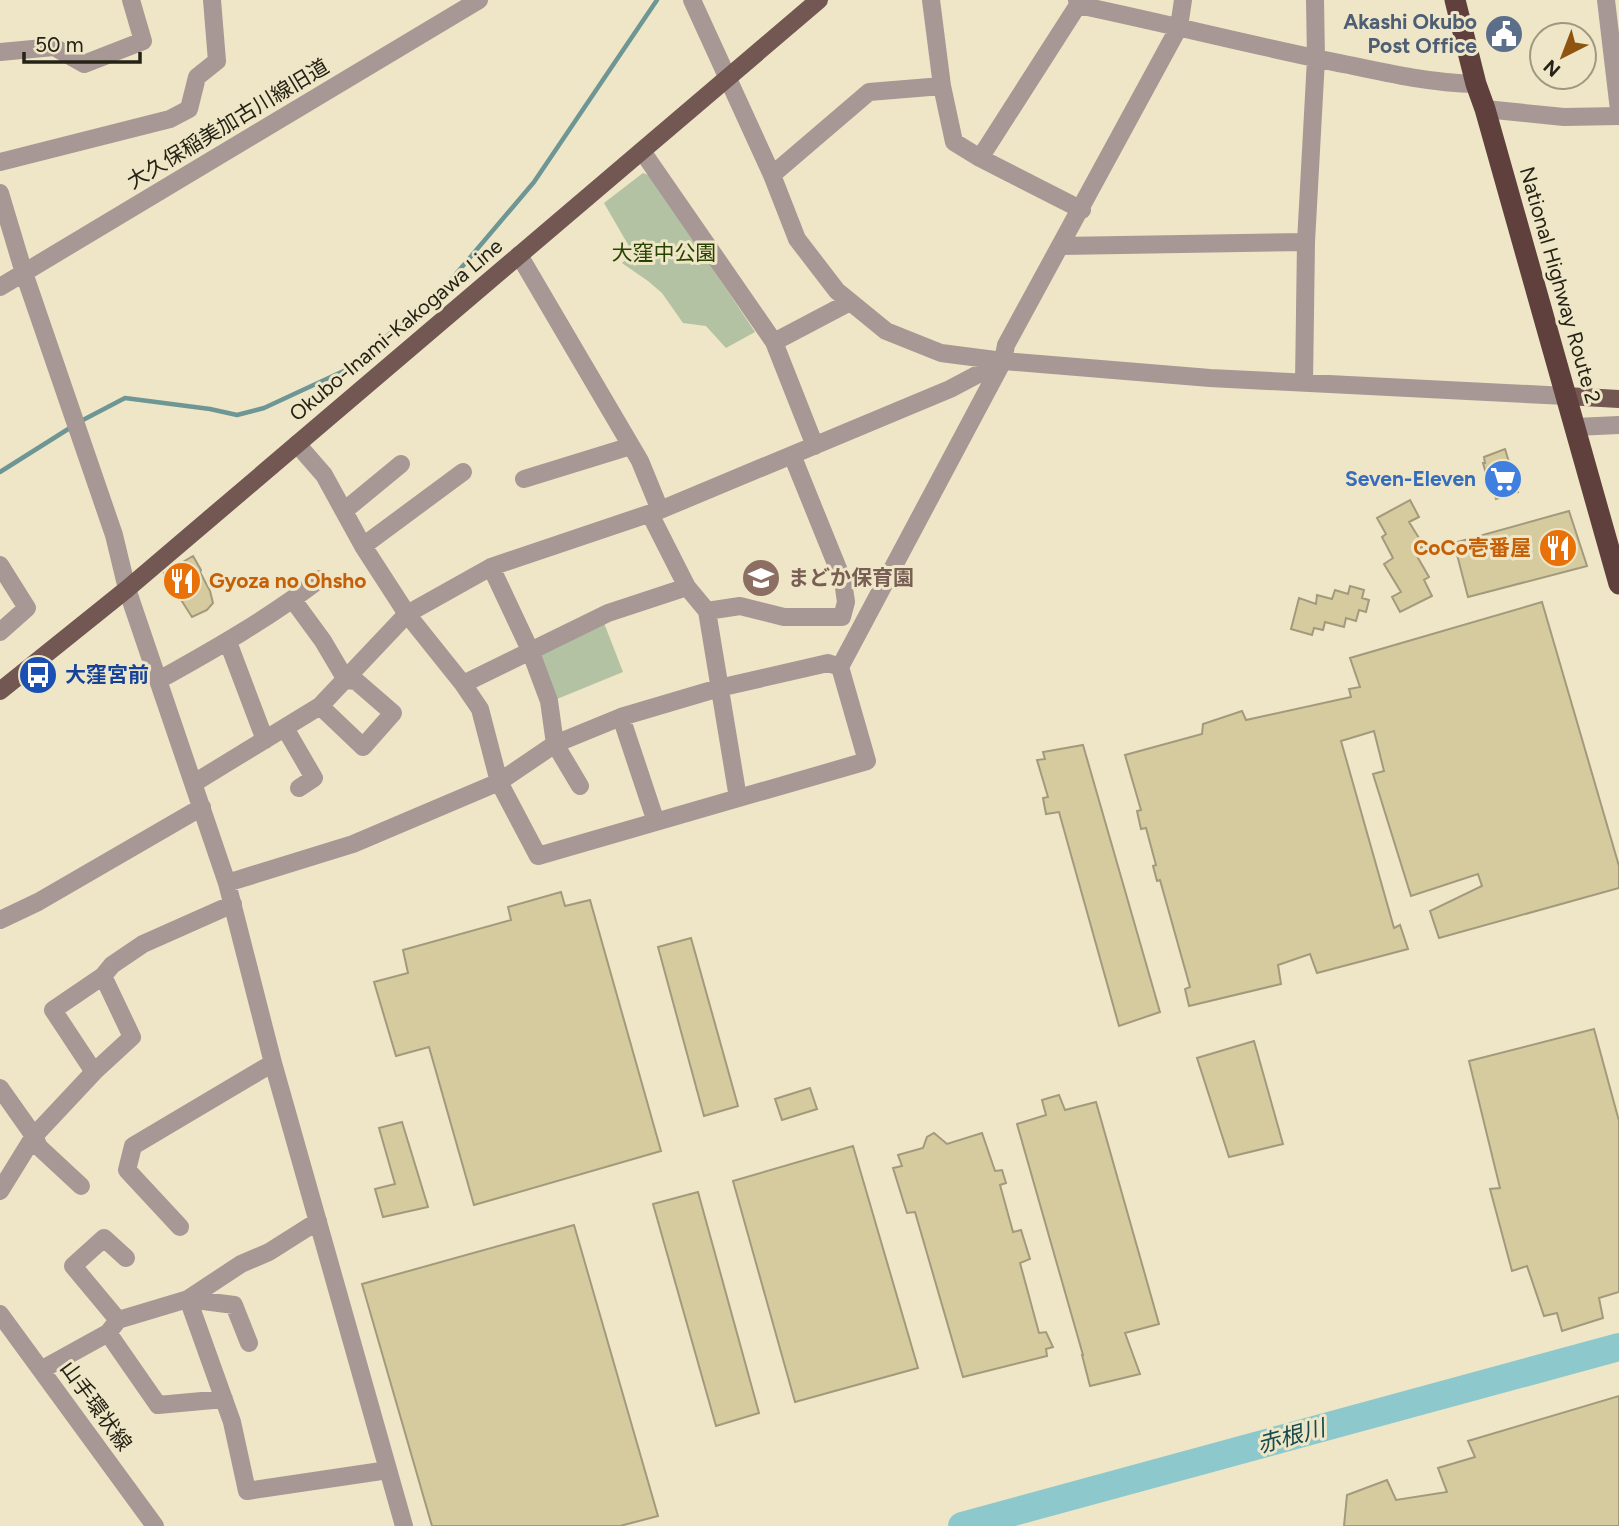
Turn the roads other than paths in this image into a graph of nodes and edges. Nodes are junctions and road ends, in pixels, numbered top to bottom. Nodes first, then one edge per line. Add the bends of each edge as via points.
1 (131, 0) edge
2 (212, 0) edge
3 (478, 0) edge
4 (692, 0) edge
5 (819, 0) edge
6 (931, 0) edge
7 (1183, 0) edge
8 (1315, 0) edge
9 (1455, 0) edge
10 (1606, 0) edge
11 (1077, 3) edge
12 (1179, 27) junction
13 (0, 52) edge
14 (1315, 59) junction
15 (727, 79) junction
16 (1476, 84) junction
17 (942, 86) junction
18 (1485, 109) junction
19 (1619, 110) edge
20 (1619, 116) edge
21 (642, 151) junction
22 (980, 158) junction
23 (0, 162) edge
24 (772, 175) junction
25 (0, 193) edge
26 (1082, 210) junction
27 (1306, 242) junction
28 (1061, 246) junction
29 (519, 255) junction
30 (24, 273) junction
31 (0, 287) edge
32 (850, 302) junction
33 (774, 342) junction
34 (1003, 361) junction
35 (1304, 383) junction
36 (1566, 396) junction
37 (1619, 399) edge
38 (1619, 425) edge
39 (1574, 427) junction
40 (297, 444) junction
41 (631, 446) junction
42 (815, 446) junction
43 (792, 455) junction
44 (401, 464) dead end
45 (463, 472) dead end
46 (524, 479) dead end
47 (344, 511) junction
48 (655, 512) junction
49 (363, 546) junction
50 (0, 565) edge
51 (491, 567) junction
52 (320, 579) dead end
53 (1619, 584) edge
54 (687, 587) junction
55 (127, 589) junction
56 (293, 600) junction
57 (846, 602) junction
58 (707, 611) junction
59 (407, 614) junction
60 (867, 615) junction
61 (0, 632) edge
62 (228, 642) junction
63 (530, 650) junction
64 (840, 667) junction
65 (159, 680) junction
66 (346, 680) junction
67 (463, 684) junction
68 (719, 688) junction
69 (0, 691) edge
70 (320, 706) junction
71 (621, 717) junction
72 (285, 728) junction
73 (265, 740) junction
74 (555, 744) junction
75 (499, 782) junction
76 (194, 783) junction
77 (580, 786) dead end
78 (299, 788) dead end
79 (738, 798) junction
80 (202, 807) junction
81 (656, 822) junction
82 (227, 883) junction
83 (233, 904) junction
84 (0, 920) edge
85 (103, 976) junction
86 (273, 1063) junction
87 (94, 1072) junction
88 (0, 1088) edge
89 (34, 1136) junction
90 (81, 1185) dead end
91 (0, 1191) edge
92 (318, 1221) junction
93 (180, 1227) dead end
94 (126, 1258) dead end
95 (188, 1299) junction
96 (0, 1314) edge
97 (113, 1327) junction
98 (249, 1343) dead end
99 (41, 1370) junction
100 (224, 1399) junction
101 (388, 1470) junction
102 (155, 1526) edge
103 (404, 1526) edge

1 - 13 street via 143,41 84,64 54,47
2 - 23 street via 217,61 197,77 189,109 170,119
3 - 30 street, 大久保稲美加古川線旧道
4 - 15 street
5 - 15 main road, Okubo-Inami-Kakogawa Line
6 - 17 street
7 - 12 street
8 - 14 street
9 - 16 highway, National Highway Route 2
10 - 19 street
11 - 12 street
11 - 22 street
12 - 14 street
12 - 26 street
14 - 16 street via 1441,83
14 - 27 street
15 - 21 main road, Okubo-Inami-Kakogawa Line
15 - 24 street
16 - 18 highway, National Highway Route 2
17 - 22 street via 954,142
17 - 24 street via 869,93
18 - 20 street via 1564,117
18 - 36 highway, National Highway Route 2
21 - 29 main road, Okubo-Inami-Kakogawa Line
21 - 33 street
22 - 26 street
24 - 32 street via 797,239 837,292
25 - 30 street
26 - 28 street
27 - 28 street
27 - 35 street
28 - 34 street via 1006,345
29 - 40 main road, Okubo-Inami-Kakogawa Line
29 - 41 street
30 - 31 street, 大久保稲美加古川線旧道
30 - 55 street via 114,535
32 - 33 street
32 - 34 street via 887,331 942,353
33 - 42 street
34 - 35 street
34 - 42 street via 950,389
34 - 60 street
35 - 36 street
36 - 37 main road
36 - 39 highway, National Highway Route 2
38 - 39 street
39 - 53 highway, National Highway Route 2
40 - 47 street via 324,475
40 - 55 main road, Okubo-Inami-Kakogawa Line
41 - 46 street
41 - 48 street
42 - 43 street
43 - 48 street
43 - 57 street via 843,581
44 - 47 street
45 - 49 street
47 - 49 street
48 - 51 street
48 - 54 street
49 - 59 street
50 - 61 street via 27,608
51 - 59 street
51 - 63 street
52 - 56 street
54 - 58 street
54 - 63 street via 607,613
55 - 65 street
55 - 69 main road, Okubo-Inami-Kakogawa Line
56 - 62 street
56 - 66 street
57 - 58 street via 842,617 784,617 740,606
57 - 60 street
58 - 68 street
59 - 66 street
59 - 67 street
60 - 64 street
62 - 65 street
62 - 73 street
63 - 67 street
63 - 74 street via 549,701
64 - 68 street via 828,663
64 - 79 street via 867,761
65 - 76 street
66 - 70 street
66 - 70 street via 356,681 393,713 363,747
67 - 75 street via 480,709
68 - 71 street
68 - 79 street
70 - 72 street
71 - 74 street
71 - 81 street
72 - 73 street
72 - 78 street via 314,778
73 - 76 street
74 - 75 street
74 - 77 street
75 - 81 street via 538,856
75 - 82 street via 353,844
76 - 80 street
79 - 81 street
80 - 82 street
80 - 84 street
82 - 83 street
83 - 85 street via 143,944
83 - 86 street
85 - 87 street via 132,1037
85 - 87 street via 53,1010
86 - 92 street
86 - 93 street via 133,1146 127,1170
87 - 89 street
88 - 89 street
89 - 90 street via 39,1147
89 - 91 street
92 - 95 street
92 - 101 street
94 - 97 street via 104,1238 73,1266
95 - 97 street
95 - 98 street via 234,1305
95 - 100 street
96 - 99 street, 山手環状線
97 - 99 street
97 - 100 street via 158,1405
99 - 102 street, 山手環状線
100 - 101 street via 247,1491
101 - 103 street

